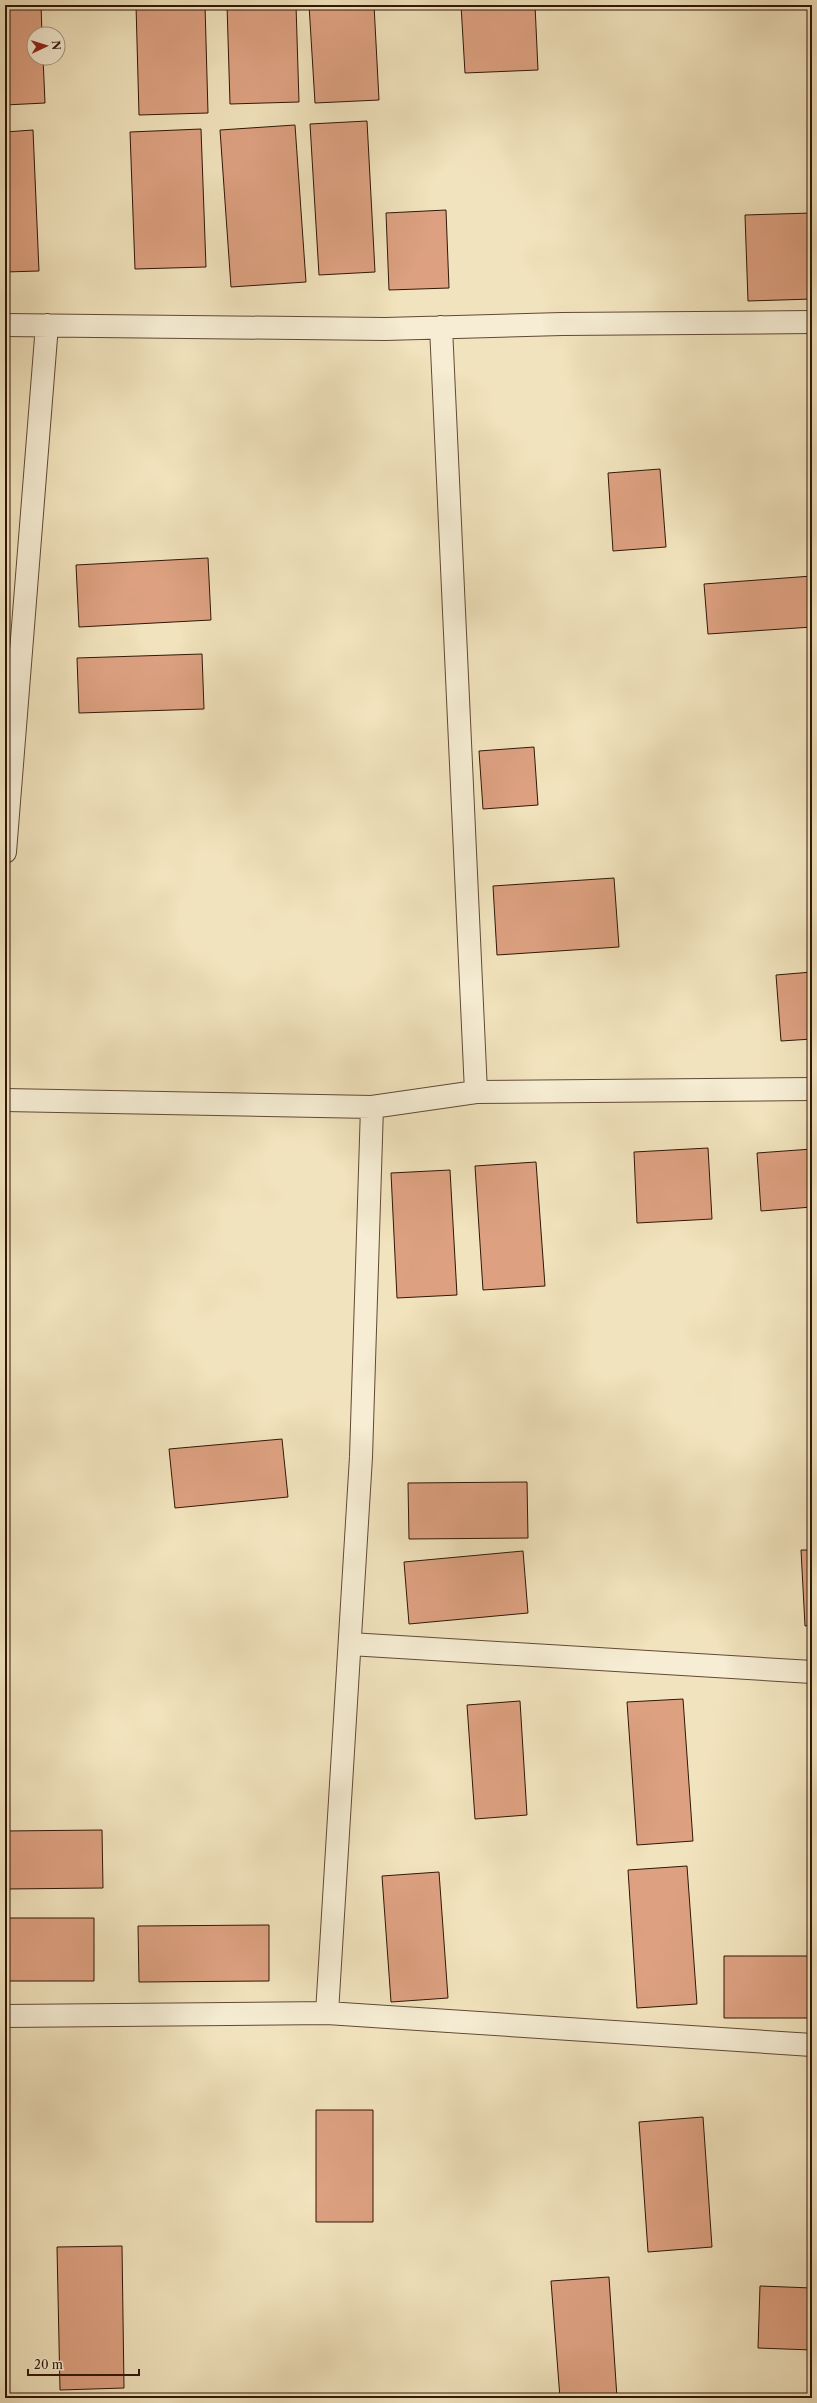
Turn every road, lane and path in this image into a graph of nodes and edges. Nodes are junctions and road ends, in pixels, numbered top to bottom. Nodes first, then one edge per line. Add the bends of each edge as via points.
1 (812, 322) edge
2 (5, 325) edge
3 (47, 325) junction
4 (440, 326) junction
5 (11, 719) edge
6 (5, 852) edge
7 (812, 1089) edge
8 (476, 1092) junction
9 (5, 1100) edge
10 (372, 1107) junction
11 (350, 1644) junction
12 (812, 1672) edge
13 (327, 2013) junction
14 (5, 2016) edge
15 (812, 2045) edge

1 - 4 street
2 - 3 street
3 - 4 street via 386,328
3 - 5 street
4 - 8 street
5 - 6 street
7 - 8 street
8 - 10 street
9 - 10 street
10 - 11 street via 361,1457
11 - 12 street
11 - 13 street
13 - 14 street
13 - 15 street

